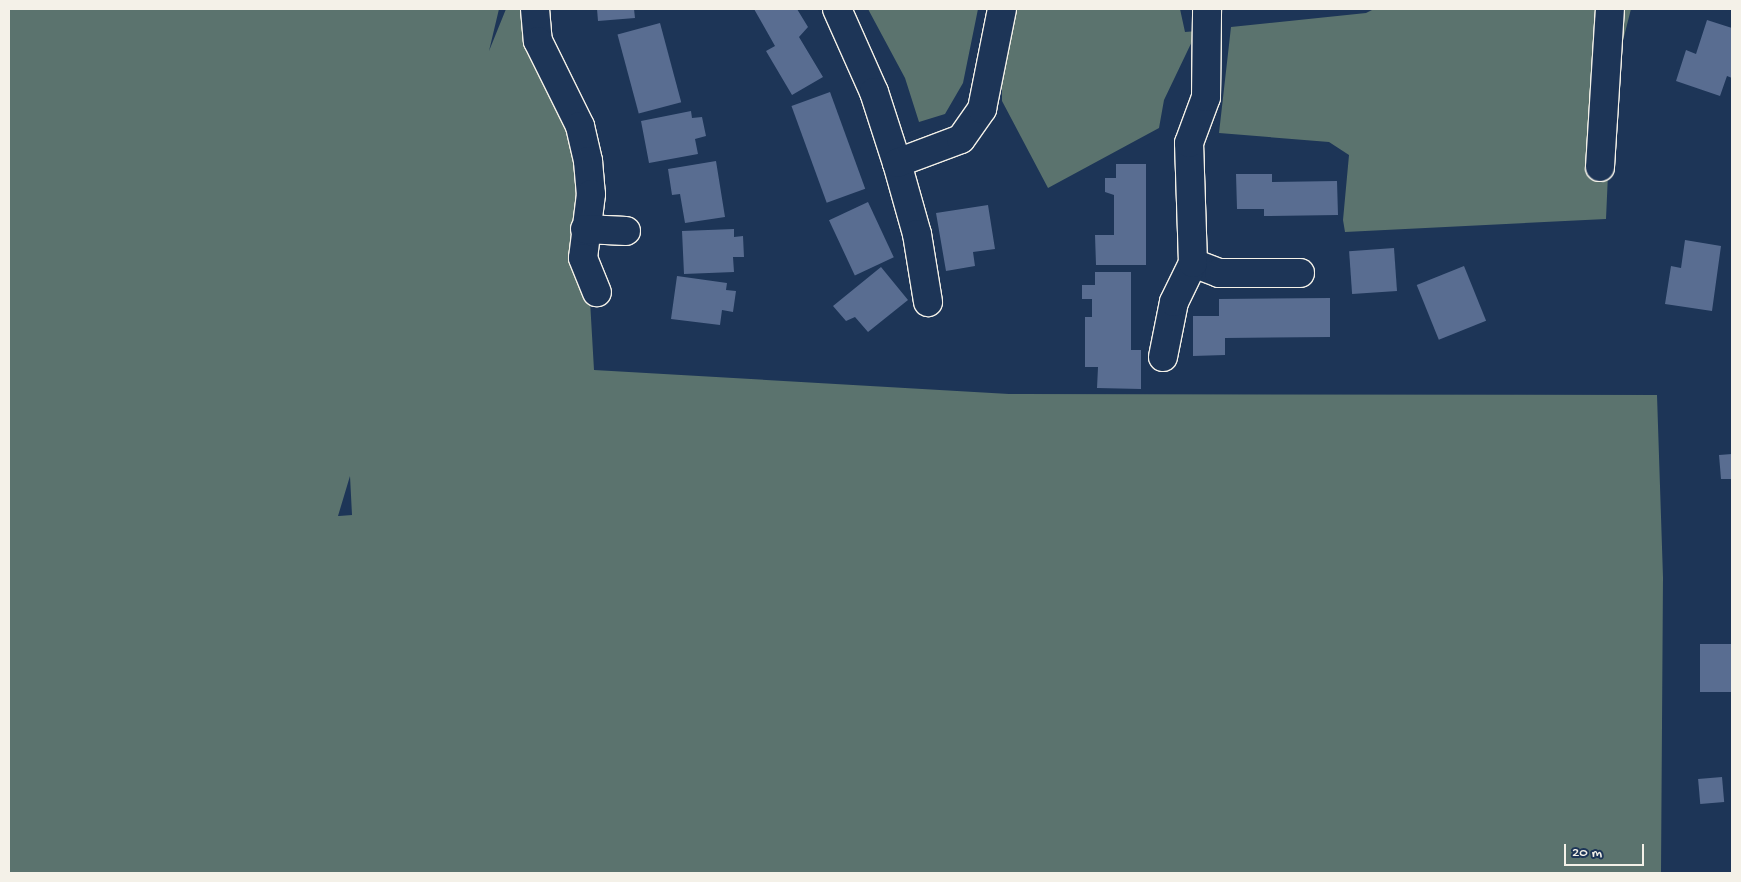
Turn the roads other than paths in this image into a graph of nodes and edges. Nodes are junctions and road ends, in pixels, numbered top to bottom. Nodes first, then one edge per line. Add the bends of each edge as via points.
1 (535, 9) edge
2 (837, 9) edge
3 (1002, 9) edge
4 (1207, 9) edge
5 (1610, 9) edge
6 (897, 163) junction
7 (1600, 167) dead end
8 (585, 229) junction
9 (626, 231) dead end
10 (1193, 264) junction
11 (1300, 273) dead end
12 (597, 292) dead end
13 (928, 302) dead end
14 (1164, 357) dead end

1 - 8 street via 538,41 580,126 588,161 591,194
2 - 6 street via 874,92
3 - 6 street via 982,109 961,139
4 - 10 street via 1206,97 1189,143
5 - 7 street
6 - 13 street via 917,234
8 - 9 street
8 - 12 street via 584,258
10 - 11 street via 1218,273
10 - 14 street via 1174,302

